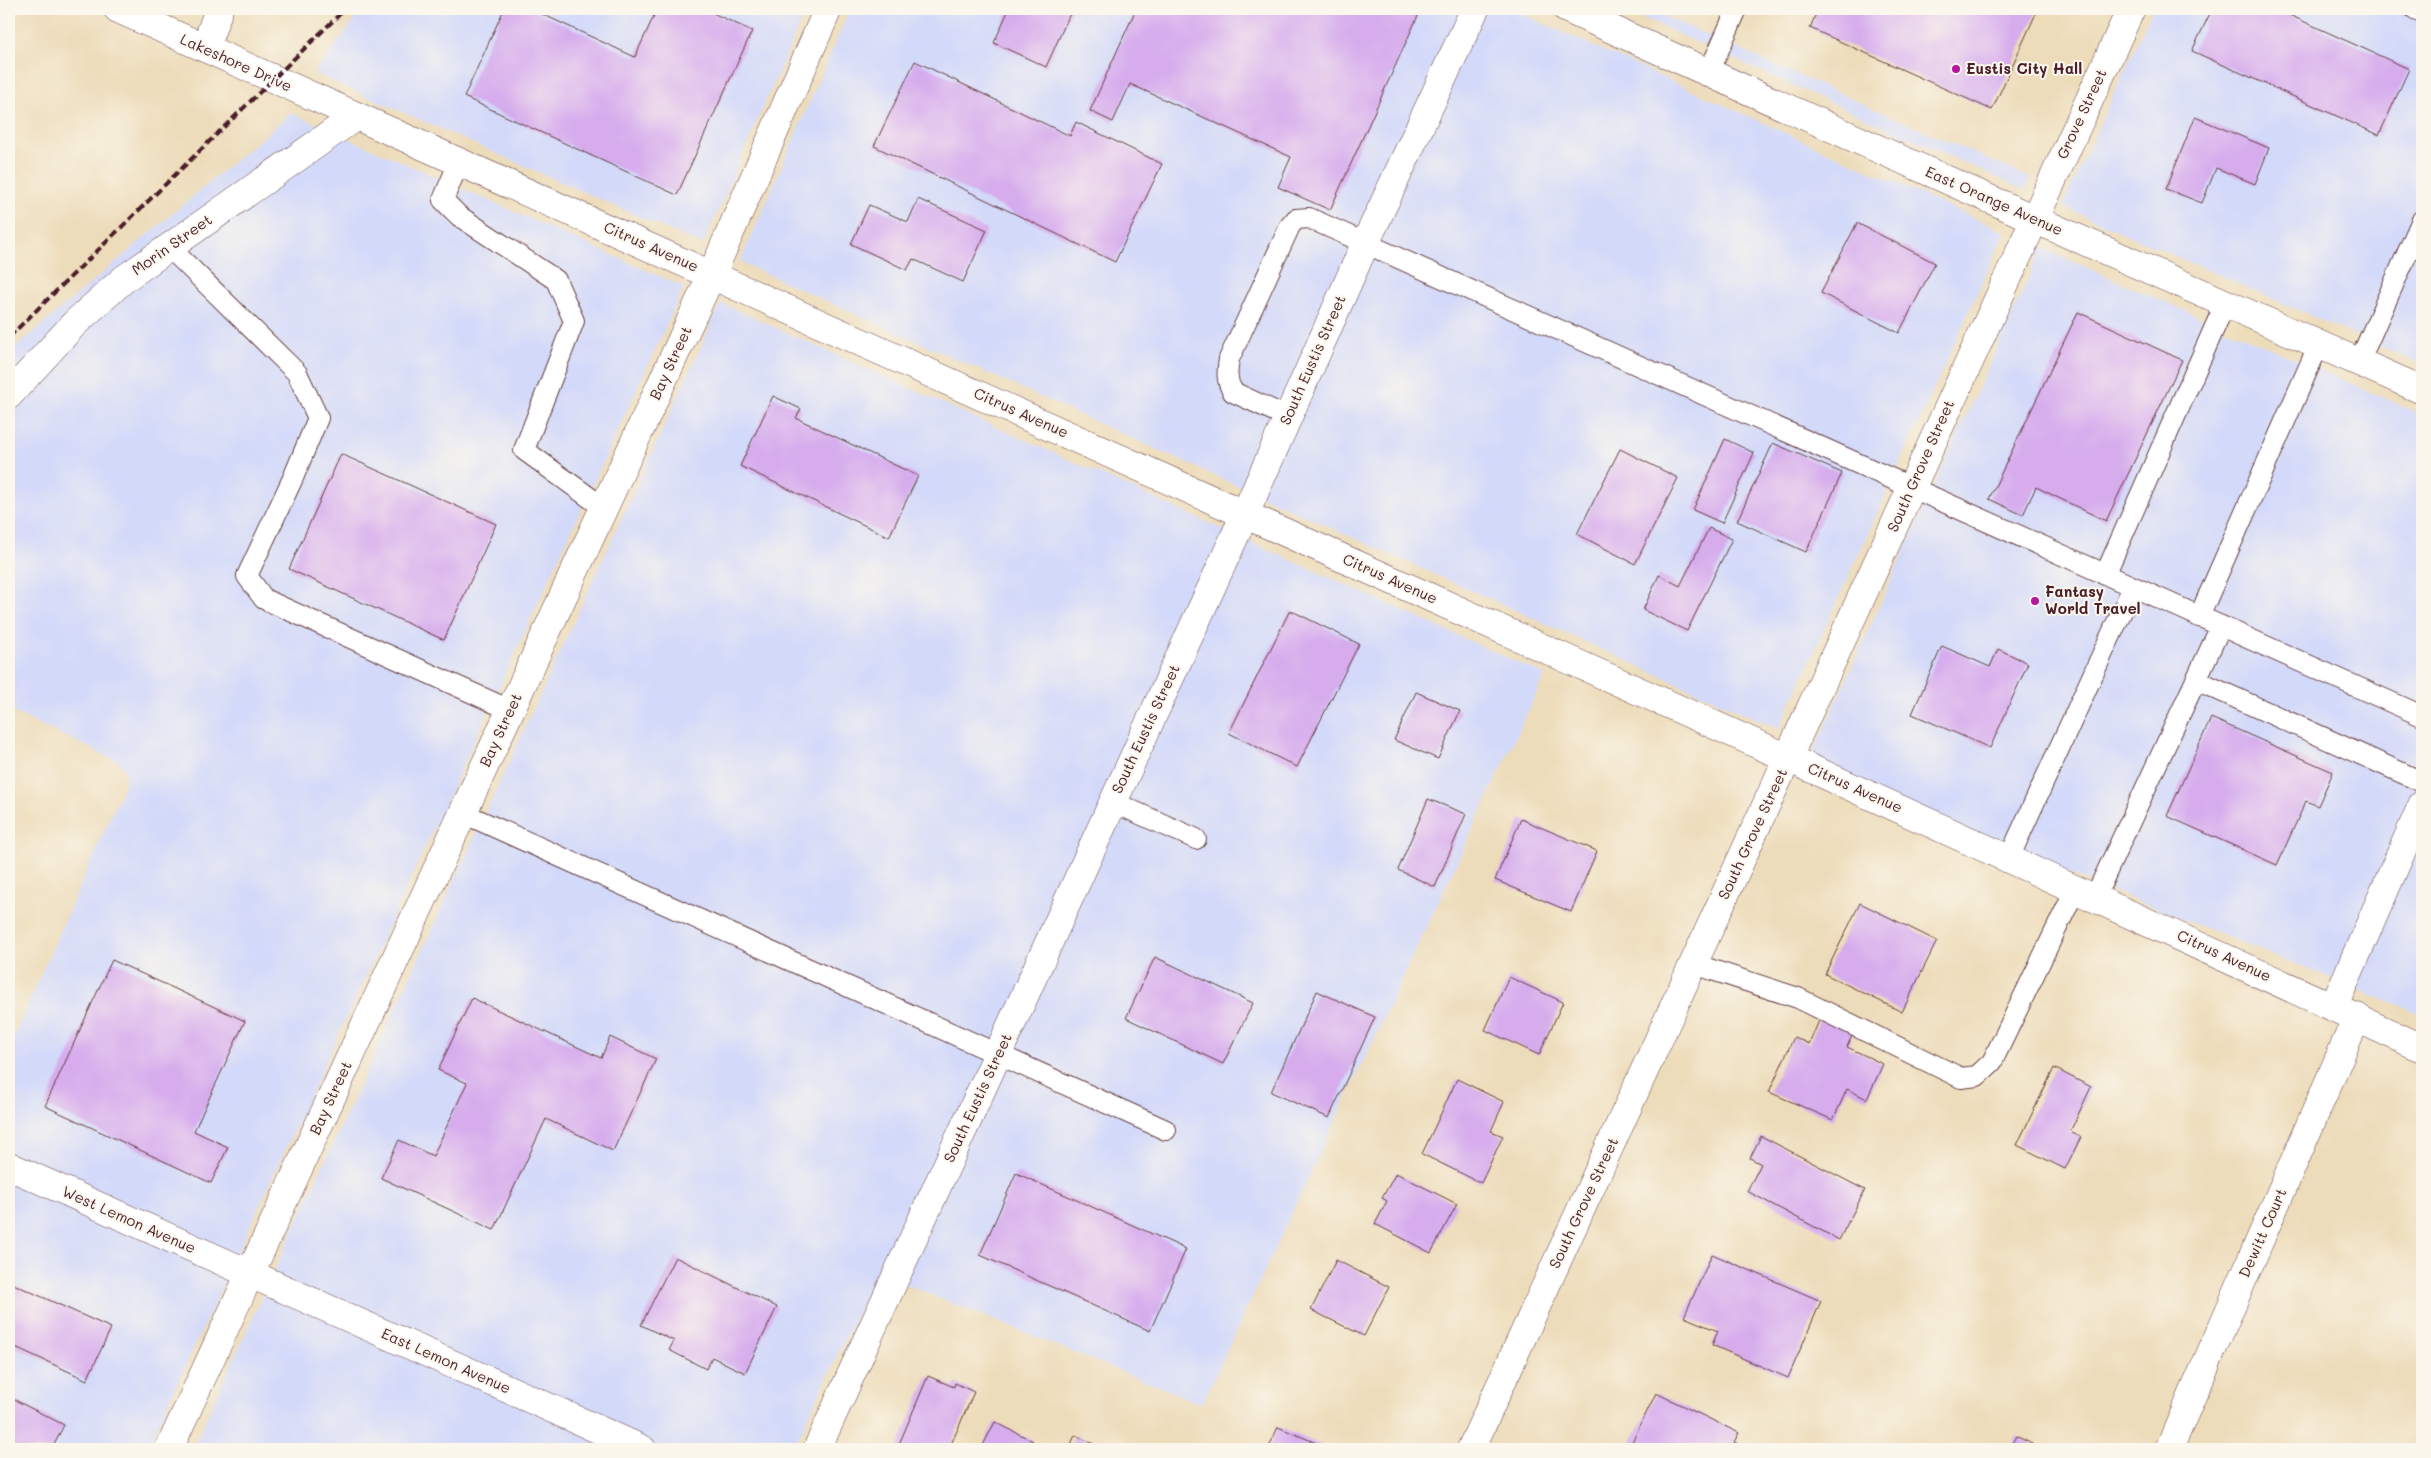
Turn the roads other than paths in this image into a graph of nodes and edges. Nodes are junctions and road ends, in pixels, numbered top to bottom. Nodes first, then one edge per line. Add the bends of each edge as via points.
1 (118, 9) edge
2 (219, 9) edge
3 (828, 9) edge
4 (1475, 9) edge
5 (1567, 9) edge
6 (1737, 9) edge
7 (2130, 9) edge
8 (2415, 9) edge
9 (2422, 12) edge
10 (205, 48) junction
11 (1709, 72) junction
12 (355, 117) junction
13 (459, 162) junction
14 (2034, 219) junction
15 (2422, 220) edge
16 (1365, 244) junction
17 (169, 247) junction
18 (712, 274) junction
19 (2225, 304) junction
20 (2318, 344) junction
21 (2358, 362) junction
22 (2422, 390) edge
23 (9, 395) edge
24 (1287, 417) junction
25 (1911, 488) junction
26 (604, 508) junction
27 (1245, 514) junction
28 (2105, 575) junction
29 (2133, 587) junction
30 (2199, 617) junction
31 (2221, 626) junction
32 (2196, 680) junction
33 (510, 710) junction
34 (2422, 716) edge
35 (1788, 758) junction
36 (2422, 782) edge
37 (1113, 802) junction
38 (2422, 805) edge
39 (463, 813) junction
40 (1196, 839) dead end
41 (2009, 858) junction
42 (2085, 893) junction
43 (1694, 964) junction
44 (2345, 1012) junction
45 (2422, 1048) edge
46 (998, 1055) junction
47 (1166, 1130) dead end
48 (9, 1166) edge
49 (250, 1273) junction
50 (169, 1449) edge
51 (642, 1449) edge
52 (817, 1449) edge
53 (1471, 1449) edge
54 (2168, 1449) edge

1 - 10 street, Lakeshore Drive
2 - 10 street
3 - 18 street, Bay Street
4 - 16 street, South Eustis Street
5 - 11 street, East Orange Avenue
6 - 11 lane
7 - 14 street, Grove Street
8 - 9 lane
10 - 12 street, Lakeshore Drive
11 - 14 street, East Orange Avenue
12 - 13 street, Citrus Avenue
12 - 17 street, Morin Street
13 - 18 street, Citrus Avenue
13 - 26 lane via 443,200 459,216 556,280 574,321 524,450
14 - 19 street, East Orange Avenue
14 - 25 street, South Grove Street
15 - 21 lane
16 - 24 street, South Eustis Street
16 - 24 lane via 1309,218 1296,219 1229,359 1228,384 1233,392
16 - 25 lane
17 - 23 street, Morin Street via 124,279 75,323
17 - 33 lane via 297,373 318,418 248,576 258,592 264,599
18 - 26 street, Bay Street
18 - 27 street, Citrus Avenue
19 - 20 street, East Orange Avenue
19 - 28 lane
20 - 21 street, East Orange Avenue
20 - 30 lane
21 - 22 street, East Orange Avenue
24 - 27 street, South Eustis Street
25 - 28 lane
25 - 35 street, South Grove Street
26 - 33 street, Bay Street
27 - 35 street, Citrus Avenue
27 - 37 street, South Eustis Street
28 - 29 lane
29 - 30 lane
29 - 41 lane
30 - 31 lane
31 - 32 lane
31 - 34 lane
32 - 36 lane
32 - 42 lane
33 - 39 street, Bay Street
35 - 41 street, Citrus Avenue
35 - 43 street, South Grove Street
37 - 40 lane
37 - 46 street, South Eustis Street
38 - 44 street, Dewitt Court
39 - 46 lane
39 - 49 street, Bay Street
41 - 42 street, Citrus Avenue
42 - 43 lane via 1992,1062 1977,1076 1961,1078 1798,998
42 - 44 street, Citrus Avenue
43 - 53 street, South Grove Street
44 - 45 street, Citrus Avenue
44 - 54 street, Dewitt Court
46 - 47 lane
46 - 52 street, South Eustis Street
48 - 49 street, West Lemon Avenue
49 - 50 street, Bay Street
49 - 51 street, East Lemon Avenue

